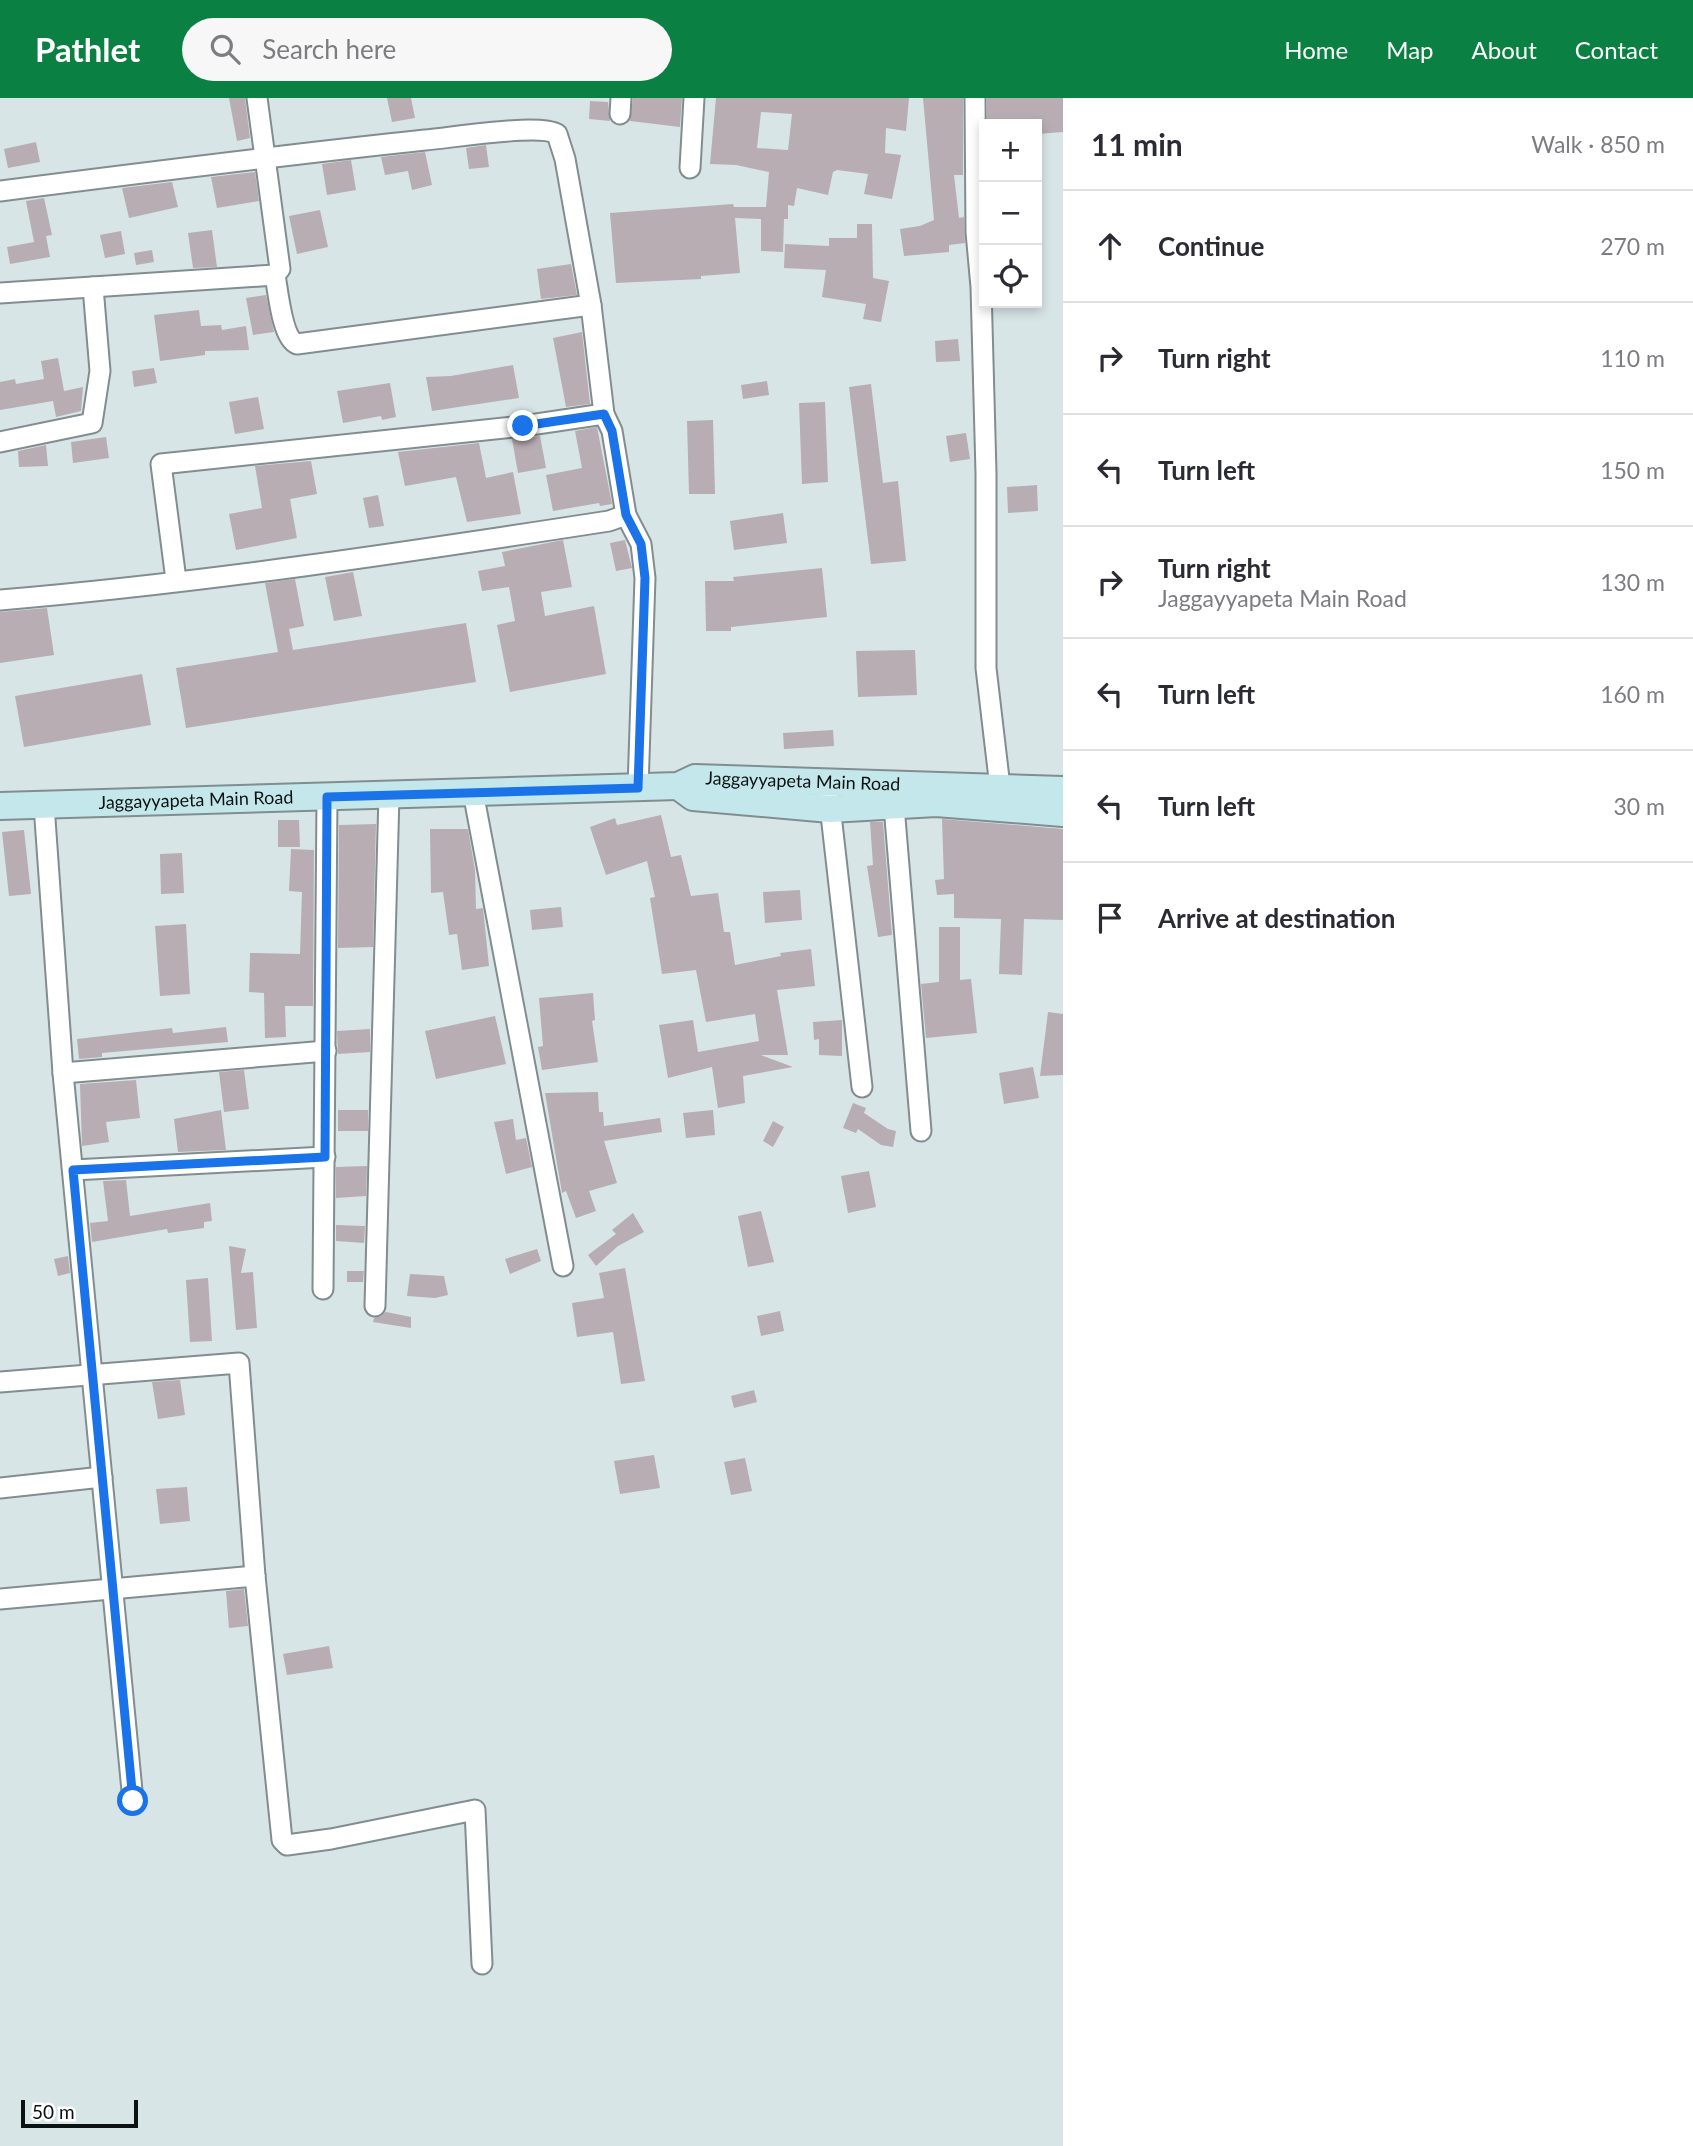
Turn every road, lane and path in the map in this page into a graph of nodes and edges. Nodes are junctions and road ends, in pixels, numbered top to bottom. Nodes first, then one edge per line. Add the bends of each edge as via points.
1 (257, 98) edge
2 (694, 98) edge
3 (975, 98) edge
4 (266, 156) junction
5 (690, 168) dead end
6 (0, 191) edge
7 (275, 275) junction
8 (93, 287) junction
9 (0, 293) edge
10 (591, 305) junction
11 (604, 414) junction
12 (0, 442) edge
13 (626, 515) junction
14 (176, 580) junction
15 (0, 600) edge
16 (827, 782) junction
17 (678, 786) junction
18 (1000, 787) junction
19 (638, 788) junction
20 (1063, 790) edge
21 (473, 792) junction
22 (893, 794) junction
23 (389, 795) junction
24 (327, 797) junction
25 (44, 805) junction
26 (0, 806) edge
27 (830, 809) junction
28 (1063, 813) edge
29 (326, 1051) junction
30 (63, 1073) junction
31 (862, 1087) dead end
32 (921, 1131) dead end
33 (325, 1157) junction
34 (73, 1170) junction
35 (563, 1266) dead end
36 (323, 1289) dead end
37 (375, 1306) dead end
38 (92, 1374) junction
39 (0, 1382) edge
40 (102, 1477) junction
41 (0, 1488) edge
42 (255, 1576) junction
43 (113, 1588) junction
44 (0, 1599) edge
45 (133, 1801) dead end
46 (482, 1964) dead end

1 - 4 street
2 - 5 street
3 - 18 street via 986,473 986,668
4 - 6 street
4 - 7 street via 280,268
4 - 10 street via 549,129 556,134 565,159
7 - 8 street
7 - 10 street via 286,331 297,344
8 - 9 street
8 - 12 street via 100,371 92,423
10 - 11 street
11 - 13 street via 612,431
11 - 14 street via 162,464
13 - 14 street via 432,548
13 - 19 street via 641,544 645,578
14 - 15 street
16 - 17 main road, Jaggayyapeta Main Road via 695,778
16 - 22 main road, Jaggayyapeta Main Road
16 - 27 street
17 - 19 main road, Jaggayyapeta Main Road
17 - 27 main road via 693,797
18 - 20 main road, Jaggayyapeta Main Road
18 - 22 main road, Jaggayyapeta Main Road
19 - 21 main road, Jaggayyapeta Main Road
21 - 23 main road, Jaggayyapeta Main Road
21 - 35 street
22 - 27 main road
22 - 28 main road via 936,803
22 - 32 street
23 - 24 main road, Jaggayyapeta Main Road
23 - 37 street
24 - 25 main road, Jaggayyapeta Main Road
24 - 29 street
25 - 26 main road, Jaggayyapeta Main Road
25 - 30 street
27 - 31 street
29 - 30 street
29 - 33 street
30 - 34 street
33 - 34 street
33 - 36 street
34 - 38 street
38 - 39 street
38 - 40 street
38 - 42 street via 239,1363
40 - 41 street
40 - 43 street
42 - 43 street
42 - 46 street via 282,1840 287,1845 331,1839 475,1810
43 - 44 street
43 - 45 street

